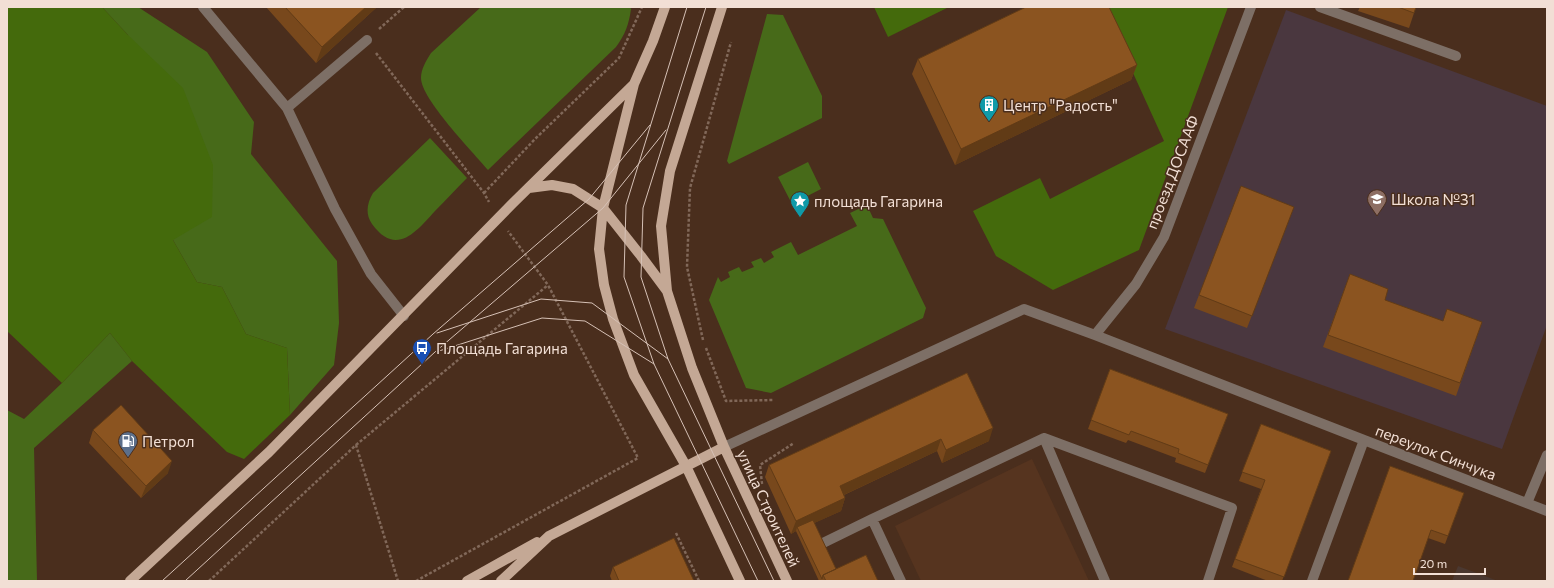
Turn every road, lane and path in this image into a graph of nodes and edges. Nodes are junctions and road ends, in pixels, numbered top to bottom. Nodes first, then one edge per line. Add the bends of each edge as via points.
1 (203, 7) edge
2 (642, 7) edge
3 (665, 7) edge
4 (722, 7) edge
5 (1251, 7) edge
6 (1320, 7) edge
7 (732, 37) dead end
8 (367, 40) dead end
9 (1456, 56) dead end
10 (634, 84) junction
11 (287, 108) junction
12 (529, 188) junction
13 (484, 193) dead end
14 (603, 208) junction
15 (548, 285) dead end
16 (667, 291) junction
17 (404, 316) junction
18 (1095, 335) junction
19 (774, 400) dead end
20 (1044, 438) junction
21 (1364, 440) junction
22 (794, 443) dead end
23 (356, 445) junction
24 (724, 447) junction
25 (1547, 455) edge
26 (638, 458) dead end
27 (686, 466) junction
28 (763, 491) dead end
29 (1527, 503) junction
30 (1547, 511) edge
31 (872, 519) junction
32 (676, 533) dead end
33 (549, 536) junction
34 (823, 542) edge
35 (130, 581) edge
36 (209, 581) edge
37 (398, 581) edge
38 (416, 581) edge
39 (467, 581) edge
40 (501, 581) edge
41 (699, 581) edge
42 (740, 581) edge
43 (787, 581) edge
44 (901, 581) edge
45 (1105, 581) edge
46 (1208, 581) edge
47 (1312, 581) edge

1 - 11 street
2 - 13 path via 619,58 535,139
3 - 10 main road
4 - 16 main road via 670,171 661,226
5 - 18 street, проезд ДОСААФ via 1164,237 1136,284
6 - 9 street
7 - 19 path via 690,188 687,267 704,343 726,401
8 - 11 street
10 - 12 main road
10 - 14 main road
11 - 17 street via 335,209 371,274
12 - 14 main road via 552,185 573,189
12 - 17 main road
14 - 16 main road
14 - 27 main road via 599,249 604,285 613,319 634,375
15 - 23 path
16 - 24 main road, улица Строителей via 692,368
17 - 35 main road via 269,452
18 - 21 street
18 - 24 street via 1024,309
20 - 31 street
20 - 45 street
20 - 46 street via 1232,508
21 - 29 street, переулок Синчука
21 - 47 street, переулок Синчука
22 - 28 path via 760,465
23 - 36 path
23 - 37 path
24 - 27 main road
24 - 43 main road, улица Строителей
25 - 29 street
26 - 38 path
27 - 33 main road
27 - 42 main road
29 - 30 street, переулок Синчука
31 - 34 street
31 - 44 street
32 - 41 path
33 - 39 main road
33 - 40 main road

